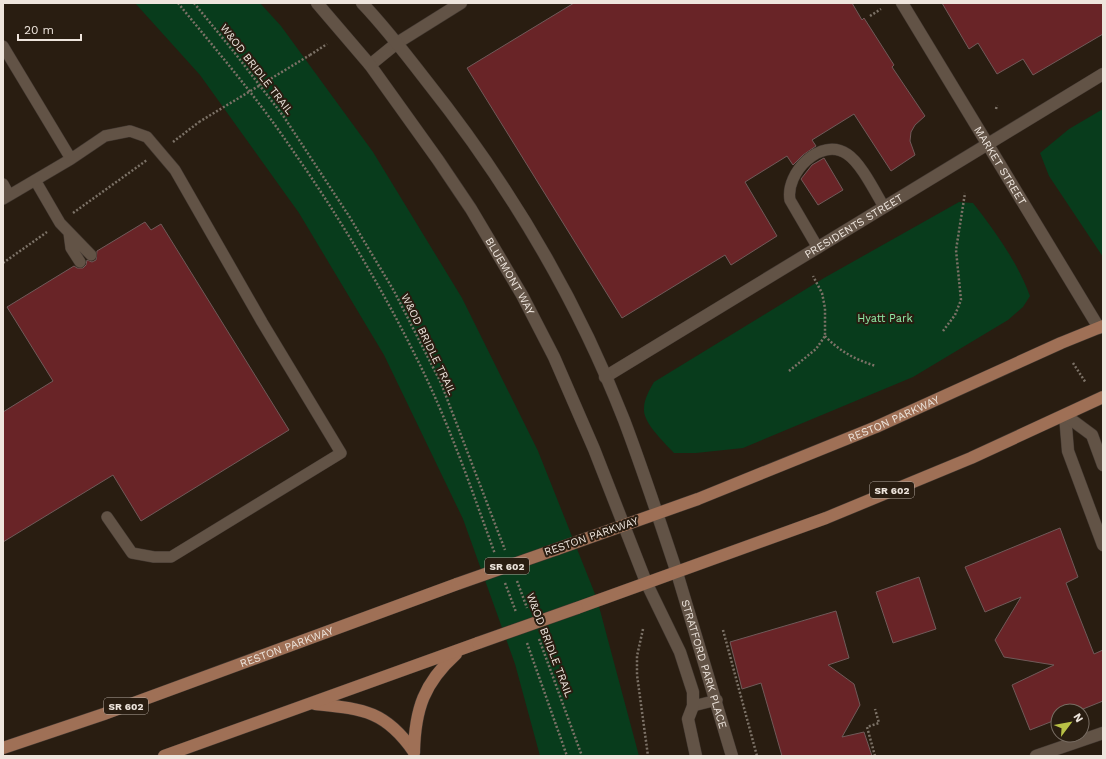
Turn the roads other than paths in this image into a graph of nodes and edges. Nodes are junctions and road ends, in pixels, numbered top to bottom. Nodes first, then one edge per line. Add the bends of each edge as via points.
1 (317, 3) edge
2 (362, 3) edge
3 (461, 3) edge
4 (902, 3) edge
5 (397, 43) junction
6 (3, 46) edge
7 (370, 65) junction
8 (1103, 74) edge
9 (987, 145) junction
10 (71, 159) junction
11 (35, 180) junction
12 (3, 184) edge
13 (6, 197) edge
14 (884, 207) junction
15 (69, 233) junction
16 (818, 248) junction
17 (91, 255) dead end
18 (80, 262) dead end
19 (1101, 327) edge
20 (605, 377) junction
21 (1103, 398) edge
22 (1065, 415) junction
23 (1103, 465) edge
24 (656, 513) junction
25 (107, 517) dead end
26 (623, 526) junction
27 (1103, 545) edge
28 (678, 573) junction
29 (646, 582) junction
30 (462, 649) junction
31 (717, 700) junction
32 (309, 704) junction
33 (693, 706) junction
34 (1103, 733) edge
35 (3, 748) edge
36 (415, 754) edge
37 (164, 756) edge
38 (696, 756) edge
39 (732, 756) edge
40 (1036, 756) edge

1 - 7 street, BLUEMONT WAY
2 - 5 street
3 - 5 street
4 - 9 street, MARKET STREET
5 - 7 street
5 - 20 street via 462,125 500,181 565,294
6 - 10 lane
7 - 26 street, BLUEMONT WAY via 471,209 522,295 554,357 594,449
8 - 9 street, PRESIDENTS STREET
9 - 14 street, PRESIDENTS STREET
9 - 19 street, MARKET STREET
10 - 11 lane
10 - 25 lane via 105,136 130,131 147,137 160,150 175,170 341,453 171,557 132,553
11 - 13 lane
11 - 15 lane via 60,223
12 - 13 lane
14 - 16 street, PRESIDENTS STREET
14 - 16 lane via 854,160 845,153 830,150 809,158 794,176 789,193 790,200
15 - 17 lane
15 - 18 lane via 71,248
16 - 20 street, PRESIDENTS STREET
19 - 24 main road, RESTON PARKWAY / SR 602 via 876,427 698,499
20 - 24 street via 623,419
21 - 22 main road, SR 602
22 - 23 street via 1092,435
22 - 27 street via 1068,451
22 - 28 main road, SR 602 via 971,458 826,518
24 - 26 main road, RESTON PARKWAY / SR 602
24 - 28 street
26 - 29 street, BLUEMONT WAY
26 - 35 main road, RESTON PARKWAY / SR 602, bridge via 457,584 104,714
28 - 29 main road, SR 602
28 - 31 street, STRATFORD PARK PLACE
29 - 30 main road, SR 602, bridge
29 - 33 street, STRATFORD PARK PLACE via 680,652 693,692
30 - 32 main road, SR 602
30 - 36 main road via 439,670 426,690 414,731
31 - 33 lane
31 - 39 street, STRATFORD PARK PLACE
32 - 36 main road via 366,710 391,724
32 - 37 main road, SR 602
33 - 38 street, STRATFORD PARK PLACE via 688,719
34 - 40 street

